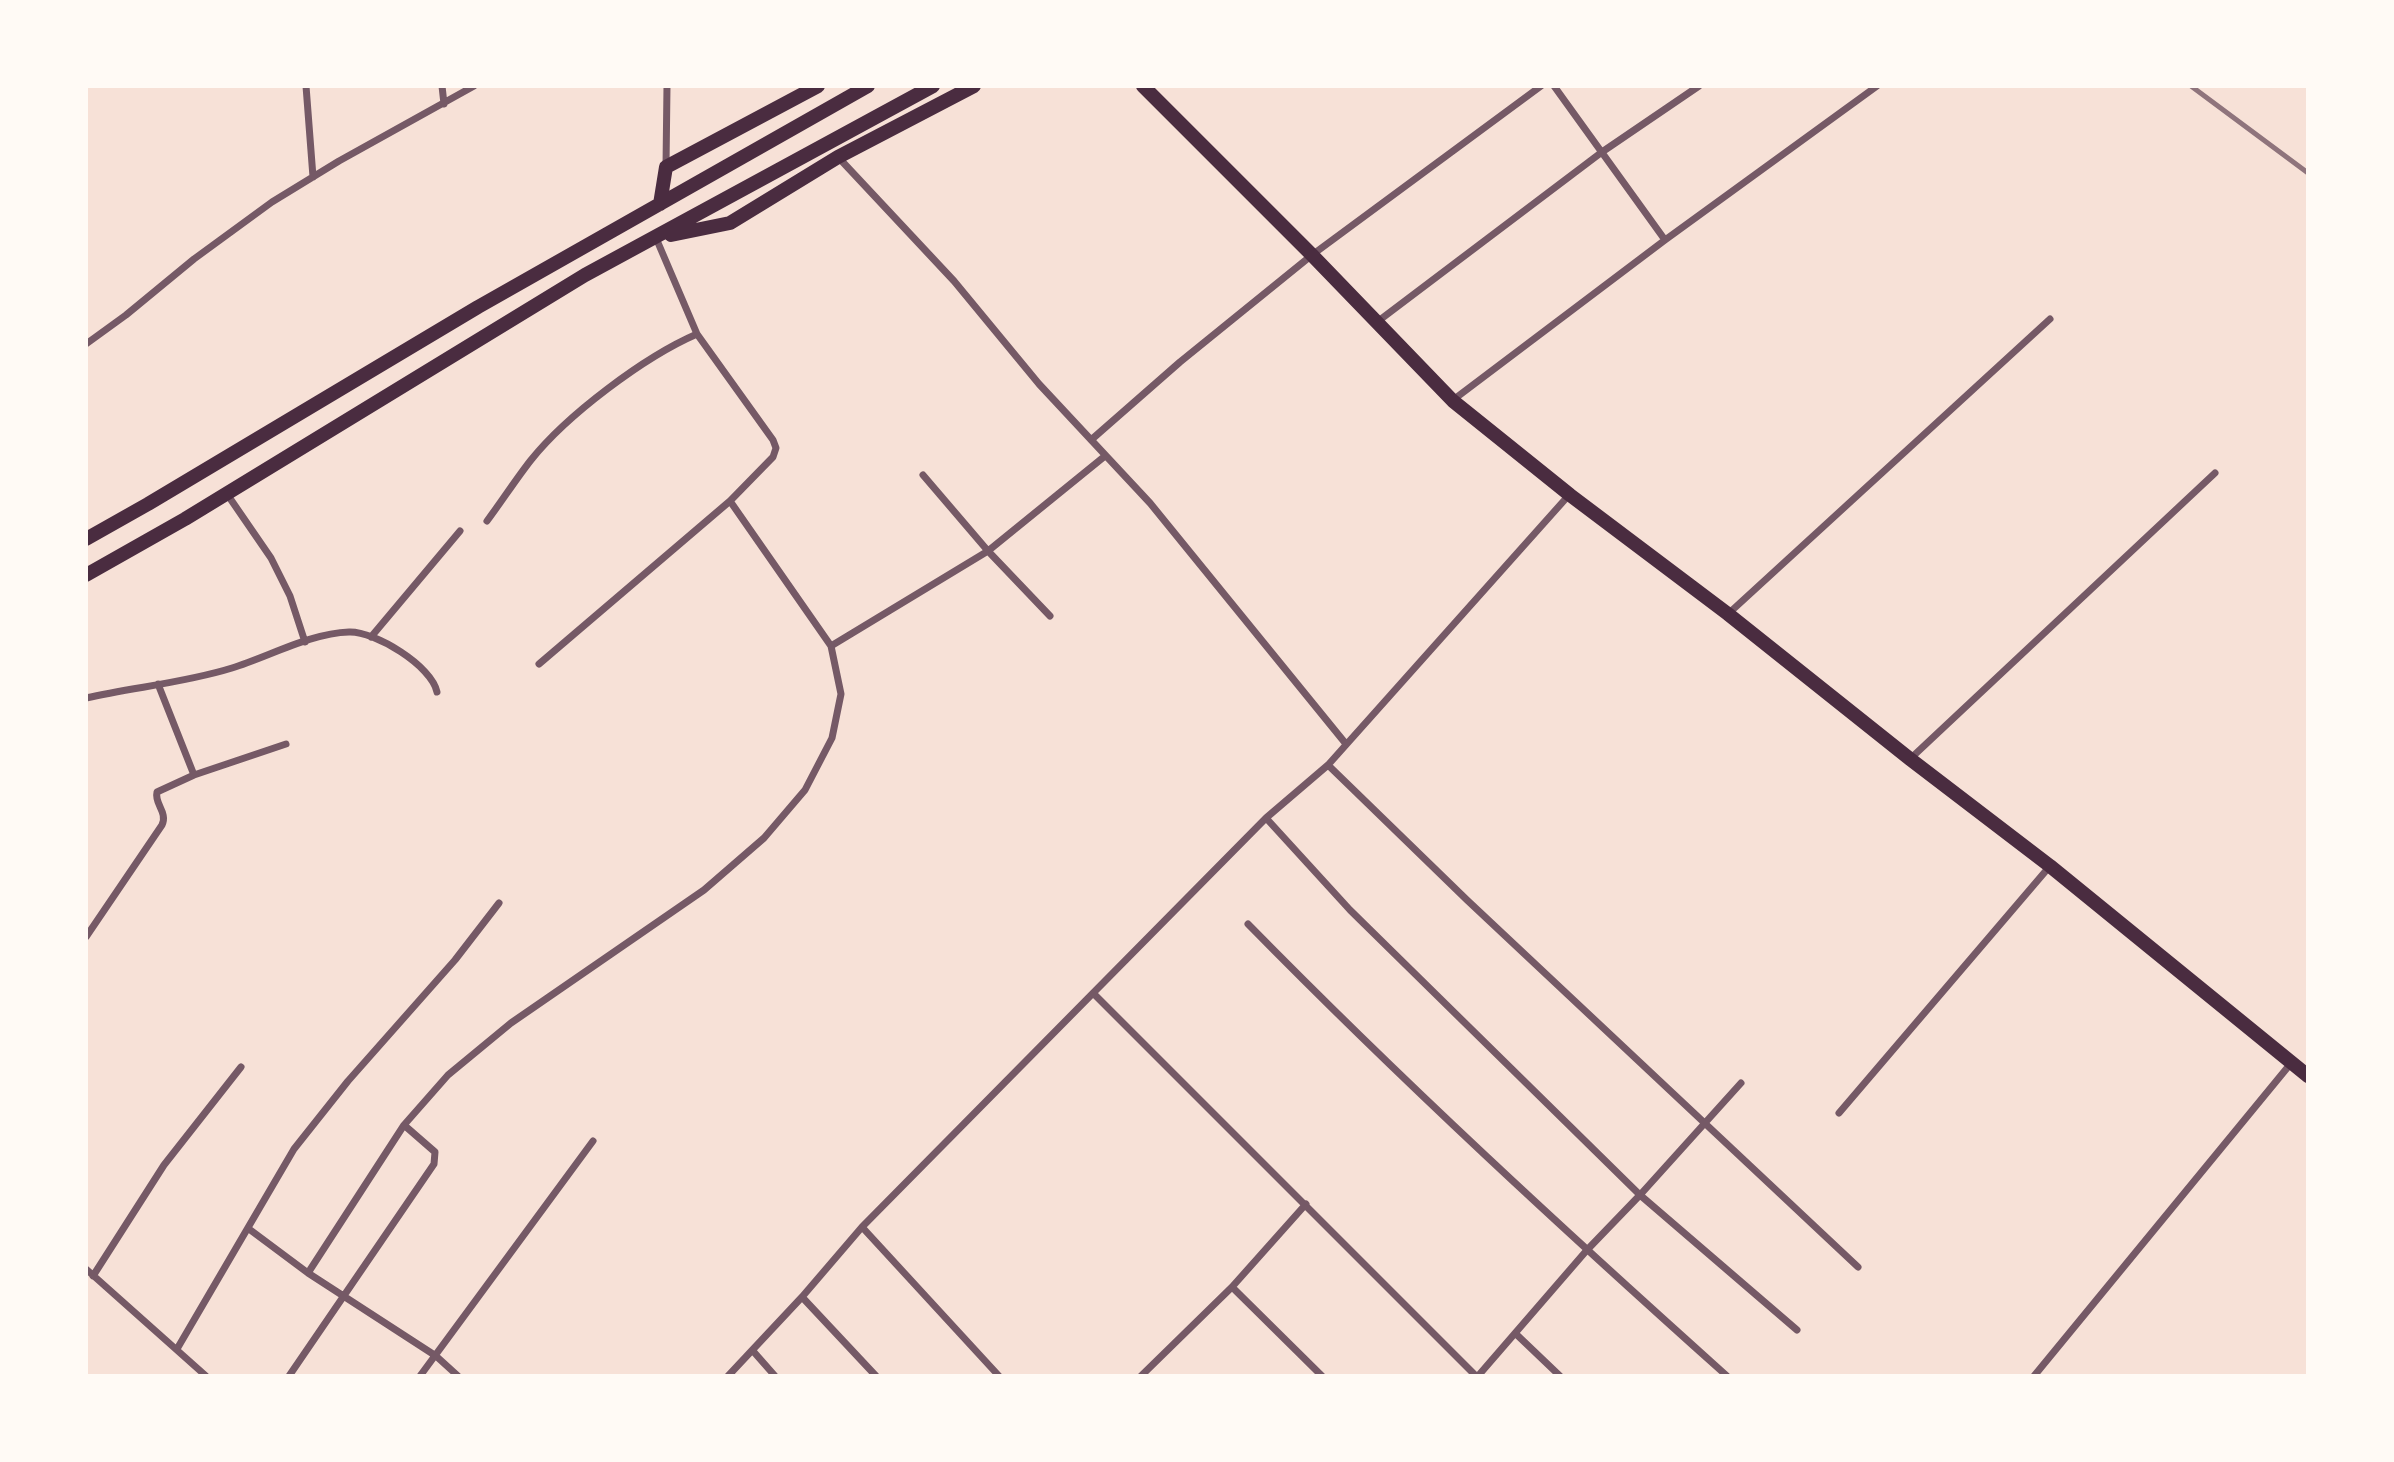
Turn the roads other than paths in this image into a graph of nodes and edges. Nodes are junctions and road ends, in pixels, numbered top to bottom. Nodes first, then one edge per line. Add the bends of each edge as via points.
1 (306, 86) edge
2 (442, 86) edge
3 (474, 86) edge
4 (667, 86) edge
5 (818, 86) edge
6 (868, 86) edge
7 (933, 86) edge
8 (974, 86) edge
9 (1143, 86) edge
10 (1541, 86) edge
11 (1554, 86) edge
12 (1699, 86) edge
13 (1877, 86) edge
14 (444, 104) junction
15 (1602, 152) junction
16 (838, 157) junction
17 (666, 167) junction
18 (313, 177) junction
19 (662, 203) junction
20 (656, 238) junction
21 (1665, 240) junction
22 (1312, 255) junction
23 (2050, 319) dead end
24 (1377, 321) junction
25 (696, 334) junction
26 (86, 344) edge
27 (1453, 401) junction
28 (1091, 440) junction
29 (1105, 456) junction
30 (2215, 473) dead end
31 (923, 475) dead end
32 (227, 493) junction
33 (1570, 495) junction
34 (730, 501) junction
35 (487, 521) dead end
36 (460, 531) dead end
37 (86, 538) edge
38 (988, 551) junction
39 (86, 575) edge
40 (1728, 614) junction
41 (1050, 616) dead end
42 (371, 637) junction
43 (304, 642) junction
44 (831, 646) junction
45 (539, 664) dead end
46 (158, 684) junction
47 (437, 692) dead end
48 (86, 698) edge
49 (286, 744) dead end
50 (1346, 744) junction
51 (1910, 759) junction
52 (1328, 765) junction
53 (194, 775) junction
54 (1266, 818) junction
55 (2050, 866) junction
56 (499, 903) dead end
57 (1248, 925) dead end
58 (86, 937) edge
59 (1094, 994) junction
60 (2292, 1062) junction
61 (241, 1067) dead end
62 (2308, 1076) edge
63 (1741, 1083) dead end
64 (1839, 1113) dead end
65 (1705, 1123) junction
66 (404, 1125) junction
67 (593, 1141) dead end
68 (1640, 1195) junction
69 (1306, 1204) junction
70 (862, 1227) junction
71 (248, 1229) junction
72 (1587, 1250) junction
73 (1858, 1267) dead end
74 (86, 1269) edge
75 (308, 1273) junction
76 (93, 1276) junction
77 (1232, 1286) junction
78 (343, 1295) junction
79 (802, 1297) junction
80 (1797, 1330) dead end
81 (1516, 1334) junction
82 (177, 1349) junction
83 (752, 1351) junction
84 (436, 1356) junction
85 (206, 1376) edge
86 (289, 1376) edge
87 (420, 1376) edge
88 (458, 1376) edge
89 (728, 1376) edge
90 (775, 1376) edge
91 (876, 1376) edge
92 (999, 1376) edge
93 (1141, 1376) edge
94 (1322, 1376) edge
95 (1477, 1376) edge
96 (1560, 1376) edge
97 (1727, 1376) edge
98 (2034, 1376) edge

1 - 18 street
2 - 14 street
3 - 14 street
4 - 17 street
5 - 17 main road
6 - 19 main road
7 - 20 main road
8 - 16 main road
9 - 22 main road
10 - 22 street
11 - 15 street
12 - 15 street
13 - 21 street
14 - 18 street
15 - 21 street
15 - 24 street
16 - 20 main road via 730,223
16 - 28 street via 954,281
17 - 19 main road
18 - 26 street via 194,258
19 - 37 main road
20 - 25 street
20 - 32 main road via 585,275
21 - 27 street
22 - 24 main road
22 - 28 street
23 - 40 street
24 - 27 main road
25 - 34 street via 776,448 767,465
25 - 35 street via 663,351 578,413 532,458
27 - 33 main road
28 - 29 street
29 - 38 street
29 - 50 street via 1150,503
30 - 51 street
31 - 38 street
32 - 39 main road
32 - 43 street via 271,558 290,596
33 - 40 main road
33 - 50 street
34 - 44 street
34 - 45 street
36 - 42 street
38 - 41 street
38 - 44 street
40 - 51 main road
42 - 43 street via 352,632
42 - 47 street via 418,664
43 - 46 street via 232,668
44 - 66 street via 841,694 832,738 805,790 764,838 704,890 511,1023 448,1075
46 - 48 street
46 - 53 street
49 - 53 street
50 - 52 street
51 - 55 main road
52 - 54 street
52 - 65 street
53 - 58 street via 157,792 164,812 162,825
54 - 59 street
54 - 68 street via 1350,910
55 - 60 main road
55 - 64 street
56 - 71 street via 302,1140
57 - 72 street
59 - 69 street
59 - 70 street
60 - 62 main road
60 - 98 street
61 - 76 street via 164,1165
63 - 65 street
65 - 68 street
65 - 73 street
66 - 75 street
66 - 78 street via 430,1146 436,1158
67 - 84 street
68 - 72 street
68 - 80 street
69 - 77 street
69 - 95 street
70 - 79 street
70 - 92 street
71 - 75 street
71 - 82 street
72 - 81 street
72 - 97 street
74 - 76 street
75 - 78 street
76 - 82 street
77 - 93 street
77 - 94 street
78 - 84 street
78 - 86 street
79 - 83 street
79 - 91 street
81 - 95 street
81 - 96 street
82 - 85 street
83 - 89 street
83 - 90 street
84 - 87 street
84 - 88 street

